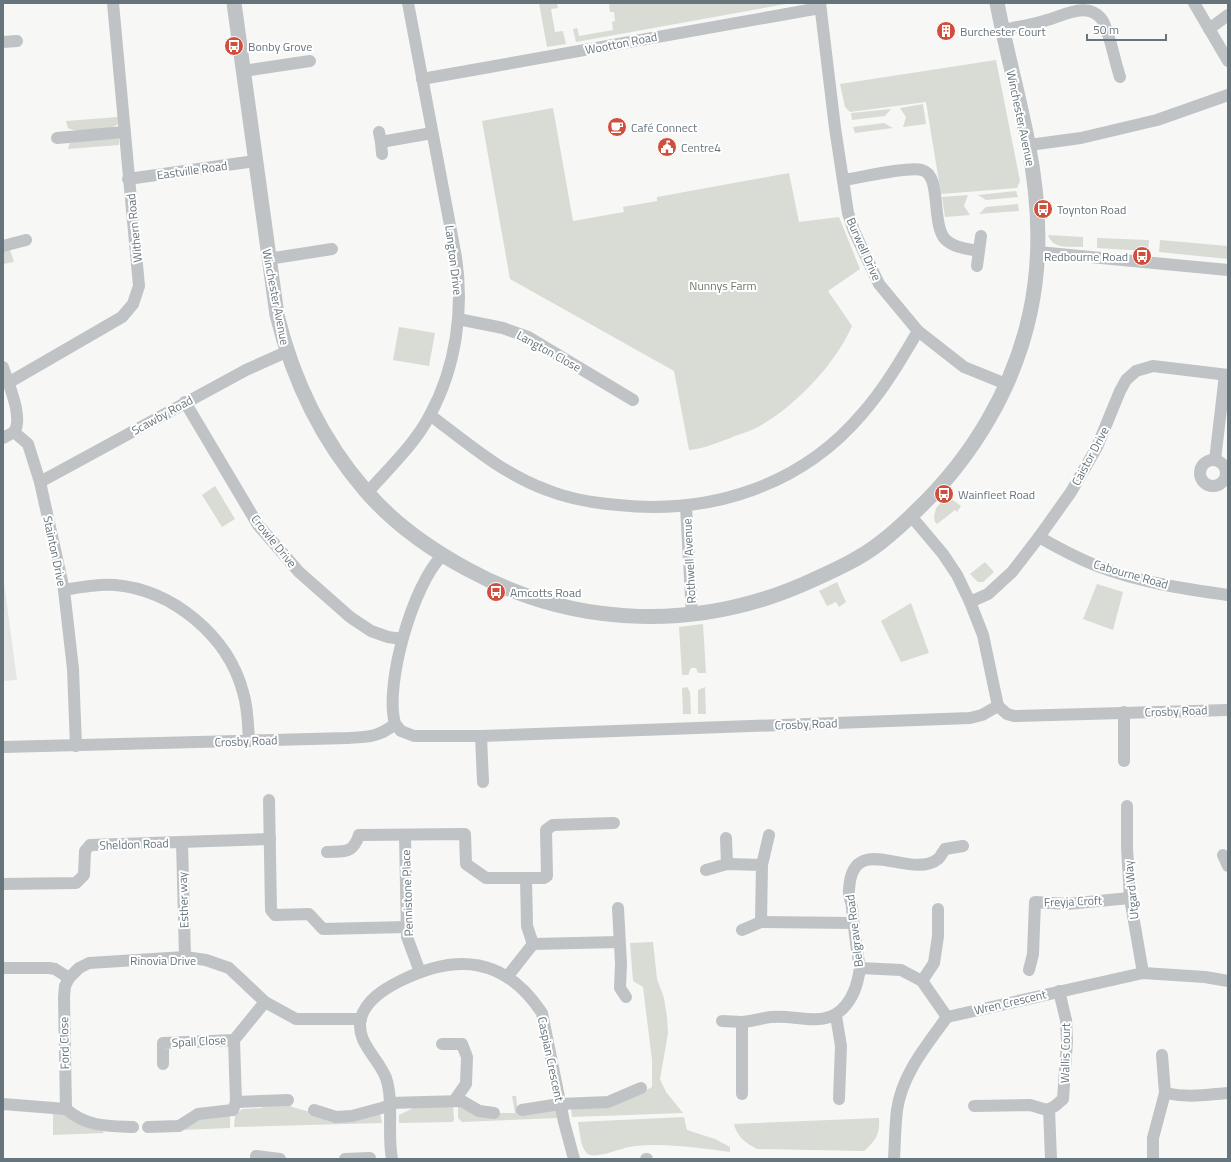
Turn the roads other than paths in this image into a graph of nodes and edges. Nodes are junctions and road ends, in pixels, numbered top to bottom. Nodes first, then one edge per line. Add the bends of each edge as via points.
1 (113, 3) edge
2 (234, 3) edge
3 (408, 3) edge
4 (997, 3) edge
5 (1194, 3) edge
6 (820, 5) edge
7 (1228, 15) edge
8 (1209, 29) junction
9 (1002, 30) junction
10 (3, 42) edge
11 (17, 42) dead end
12 (310, 61) dead end
13 (1228, 61) edge
14 (243, 70) junction
15 (1120, 77) dead end
16 (422, 79) junction
17 (1228, 95) edge
18 (124, 132) junction
19 (432, 133) junction
20 (57, 138) dead end
21 (1029, 145) junction
22 (382, 154) dead end
23 (255, 161) junction
24 (128, 179) junction
25 (843, 180) junction
26 (982, 236) dead end
27 (26, 240) dead end
28 (3, 246) edge
29 (332, 250) dead end
30 (979, 251) junction
31 (1038, 252) junction
32 (268, 259) junction
33 (977, 266) dead end
34 (1228, 270) edge
35 (458, 319) junction
36 (918, 331) junction
37 (286, 352) junction
38 (3, 367) edge
39 (1226, 375) edge
40 (8, 383) junction
41 (1006, 384) junction
42 (633, 400) dead end
43 (185, 402) junction
44 (430, 415) junction
45 (14, 432) junction
46 (3, 438) edge
47 (1215, 460) dead end
48 (40, 482) junction
49 (367, 493) junction
50 (686, 507) junction
51 (911, 516) junction
52 (1039, 537) junction
53 (442, 556) junction
54 (64, 590) junction
55 (1228, 595) edge
56 (970, 602) junction
57 (692, 615) junction
58 (402, 639) junction
59 (998, 706) junction
60 (1228, 710) edge
61 (1124, 712) junction
62 (395, 724) junction
63 (481, 736) junction
64 (249, 741) junction
65 (76, 746) junction
66 (3, 747) edge
67 (1124, 761) dead end
68 (483, 782) dead end
69 (268, 800) dead end
70 (1127, 806) dead end
71 (614, 823) dead end
72 (405, 835) junction
73 (769, 835) dead end
74 (726, 838) dead end
75 (270, 839) junction
76 (182, 842) junction
77 (963, 846) dead end
78 (328, 852) dead end
79 (727, 864) junction
80 (762, 864) junction
81 (706, 870) dead end
82 (526, 878) junction
83 (3, 884) edge
84 (1130, 898) junction
85 (618, 908) dead end
86 (938, 909) dead end
87 (761, 922) junction
88 (852, 924) junction
89 (406, 927) junction
90 (742, 930) dead end
91 (619, 942) junction
92 (533, 944) junction
93 (185, 957) junction
94 (3, 968) edge
95 (860, 968) junction
96 (1029, 970) dead end
97 (420, 972) junction
98 (1143, 973) junction
99 (507, 977) junction
100 (69, 978) junction
101 (922, 981) junction
102 (1228, 981) edge
103 (1059, 991) junction
104 (626, 997) dead end
105 (265, 1002) junction
106 (836, 1016) junction
107 (947, 1017) junction
108 (361, 1019) junction
109 (722, 1021) dead end
110 (742, 1022) junction
111 (234, 1040) junction
112 (442, 1044) dead end
113 (1162, 1055) dead end
114 (163, 1064) dead end
115 (641, 1088) dead end
116 (1165, 1093) junction
117 (1228, 1093) edge
118 (742, 1094) dead end
119 (839, 1099) dead end
120 (288, 1100) dead end
121 (454, 1101) junction
122 (236, 1102) junction
123 (3, 1104) edge
124 (389, 1104) junction
125 (560, 1104) junction
126 (974, 1106) dead end
127 (66, 1109) junction
128 (1049, 1109) junction
129 (314, 1110) dead end
130 (522, 1110) dead end
131 (494, 1113) dead end
132 (133, 1127) dead end
133 (148, 1127) dead end
134 (256, 1156) dead end
135 (370, 1158) dead end
136 (280, 1159) edge
137 (345, 1159) edge
138 (392, 1159) edge
139 (574, 1159) edge
140 (894, 1159) edge
141 (1050, 1159) edge
142 (1153, 1159) edge

1 - 18 street, Withern Road
2 - 14 street, Winchester Avenue
3 - 16 street, Langton Drive
4 - 9 street, Winchester Avenue
5 - 8 street
6 - 16 street, Wootton Road
6 - 25 street, Burwell Drive
7 - 8 street
8 - 13 street
9 - 15 street via 1048,20 1074,7 1087,7 1102,19
9 - 21 street, Winchester Avenue
10 - 11 street
12 - 14 street
14 - 23 street, Winchester Avenue
16 - 19 street, Langton Drive
17 - 21 street via 1156,120 1081,138
18 - 20 street
18 - 24 street, Withern Road
19 - 22 street via 380,137
19 - 35 street, Langton Drive via 458,272
21 - 31 street, Winchester Avenue
23 - 24 street, Eastville Road
23 - 32 street, Winchester Avenue
24 - 40 street, Withern Road via 139,273 139,286 133,304 122,317
25 - 30 street via 913,169 926,171 933,182 937,218 942,234 958,247
25 - 36 street, Burwell Drive via 848,213 854,231 879,284
26 - 30 street
27 - 28 street
29 - 32 street
30 - 33 street
31 - 34 street
31 - 41 street, Winchester Avenue via 1030,314 1020,350
32 - 37 street, Winchester Avenue
35 - 42 street, Langton Close via 503,328 528,337
35 - 44 street, Langton Drive via 450,366
36 - 41 street, Burwell Drive via 964,367
36 - 50 street via 887,382 862,415 816,456 780,477 743,494
37 - 43 street, Scawby Road
37 - 49 street, Winchester Avenue via 301,391 320,428
38 - 40 street
39 - 47 street
39 - 52 street, Caistor Drive via 1153,366 1131,375 1120,391 1097,447 1071,492
40 - 45 street via 19,421
41 - 51 street, Winchester Avenue via 988,421 966,456 941,488
43 - 48 street, Scawby Road
43 - 58 street, Crowle Drive via 258,525 299,572 350,617 371,631
44 - 49 street, Langton Drive via 403,454
44 - 50 street via 506,470 547,490 585,500 639,508
45 - 46 street
45 - 48 street, Stainton Drive via 28,444
48 - 54 street, Stainton Drive
49 - 53 street, Winchester Avenue via 403,527
50 - 57 street, Rothwell Avenue
51 - 56 street via 943,554
51 - 57 street, Winchester Avenue via 879,544 798,587 752,604
52 - 55 street, Cabourne Road via 1091,563 1120,574
52 - 56 street, Caistor Drive via 1012,572 988,594
53 - 57 street, Winchester Avenue via 496,585 554,605 614,616
53 - 58 street via 433,565 418,594
54 - 64 street via 100,585 133,588 156,594 189,615 222,647 231,662 243,692
54 - 65 street, Stainton Drive via 73,669
56 - 59 street via 983,635
58 - 62 street via 394,686
59 - 61 street, Crosby Road via 1007,714 1014,716
59 - 63 street, Crosby Road via 970,718
60 - 61 street, Crosby Road
61 - 67 street
62 - 63 street, Crosby Road via 400,731 414,736
62 - 64 street, Crosby Road via 374,736
63 - 68 street
64 - 65 street, Crosby Road
65 - 66 street, Crosby Road
69 - 75 street
70 - 84 street, Utgard Way
71 - 82 street via 552,825 546,830 547,876
72 - 78 street, Pennistone Place via 359,836 354,848
72 - 82 street, Pennistone Place via 465,834 466,864 486,878
72 - 89 street, Pennistone Place
73 - 80 street
74 - 79 street
75 - 76 street, Sheldon Road
75 - 89 street via 271,910 276,915 309,914 323,929
76 - 83 street, Sheldon Road via 90,846 85,851 84,875 76,882
76 - 93 street, Esther way
77 - 88 street, Belgrave Road via 945,849 937,859 929,862 908,863 877,859 860,861 852,874 849,890
79 - 80 street
79 - 81 street
80 - 87 street
82 - 92 street via 527,926
84 - 96 street, Freyja Croft via 1067,904 1035,902 1033,954
84 - 98 street, Utgard Way
85 - 91 street
86 - 101 street via 934,963
87 - 88 street
87 - 90 street
88 - 95 street, Belgrave Road
89 - 97 street, Pennistone Place via 407,937
91 - 92 street
91 - 104 street via 620,988
92 - 99 street
93 - 100 street, Rinovia Drive via 89,963
93 - 105 street, Rinovia Drive via 206,960 229,968
94 - 100 street via 49,968
95 - 101 street via 901,970
95 - 106 street, Belgrave Road via 856,989
97 - 99 street, Caspian Crescent via 434,966 464,963 494,970
97 - 108 street, Caspian Crescent via 395,984 371,1001 364,1009
98 - 102 street, Wren Crescent
98 - 103 street, Wren Crescent
99 - 125 street, Caspian Crescent via 521,987 542,1013
100 - 127 street, Ford Close via 64,998
101 - 107 street
103 - 107 street, Wren Crescent
103 - 128 street, Wallis Court via 1066,1020 1065,1081 1062,1099
105 - 108 street, Rinovia Drive via 296,1019
105 - 111 street, Spall Close
106 - 110 street via 820,1020 771,1017
106 - 119 street via 841,1046
107 - 140 street via 921,1051 903,1090 897,1109
108 - 124 street via 363,1042 385,1076 389,1088
109 - 110 street
110 - 118 street
111 - 114 street, Spall Close via 162,1043
111 - 122 street, Spall Close
112 - 121 street via 462,1044 467,1057 466,1084
113 - 116 street
115 - 125 street via 608,1102
116 - 117 street via 1183,1097
116 - 142 street via 1153,1138
120 - 122 street
121 - 124 street
121 - 131 street via 462,1101 479,1111
122 - 133 street via 233,1110 198,1114 179,1126
123 - 127 street
124 - 129 street via 352,1116 336,1117
124 - 138 street
125 - 130 street
125 - 139 street, Caspian Crescent
126 - 128 street via 1030,1105
127 - 132 street via 74,1116 96,1126
128 - 141 street
134 - 136 street
135 - 137 street

